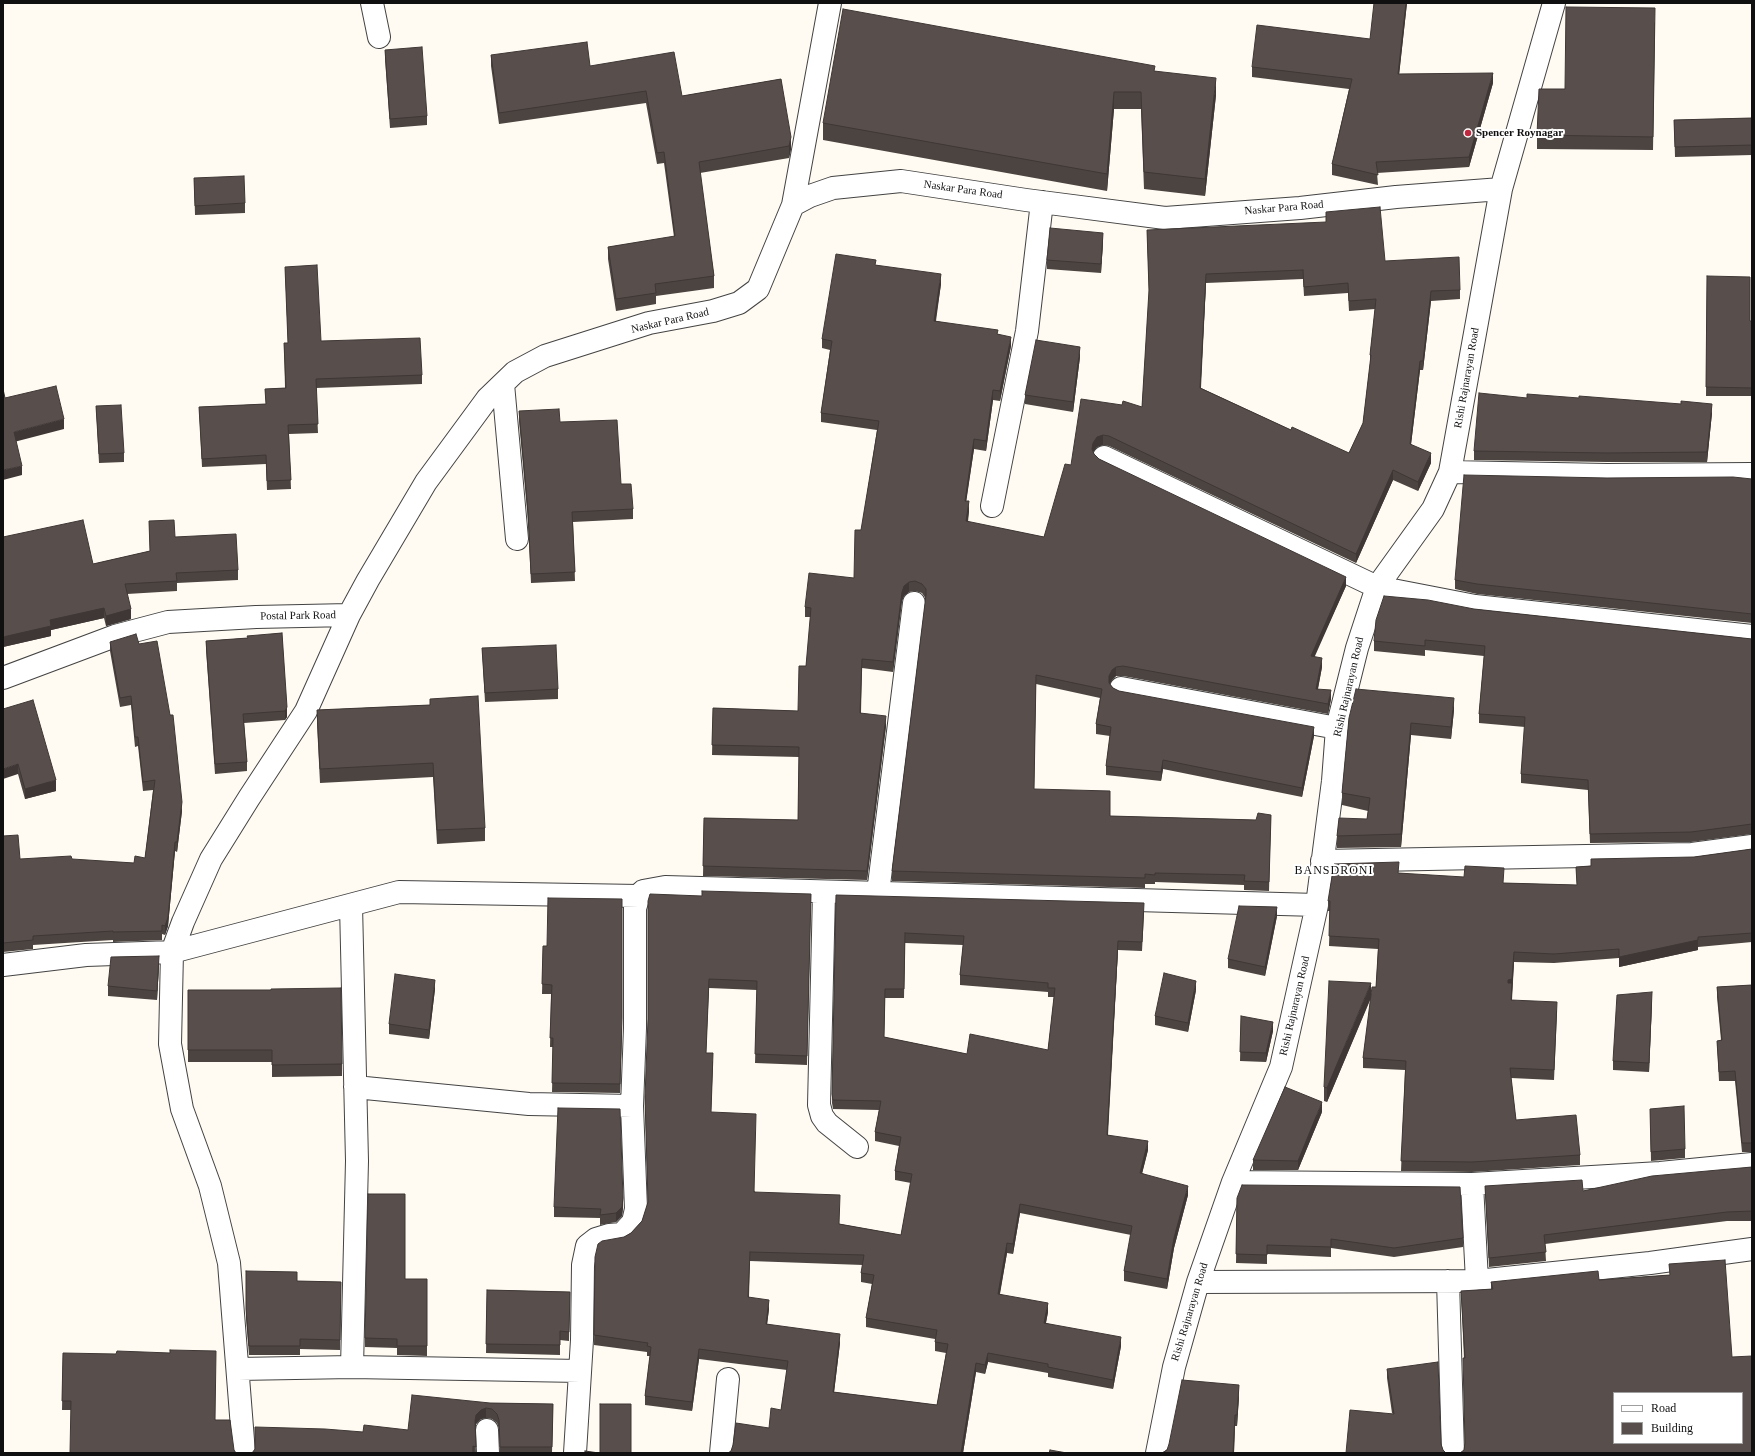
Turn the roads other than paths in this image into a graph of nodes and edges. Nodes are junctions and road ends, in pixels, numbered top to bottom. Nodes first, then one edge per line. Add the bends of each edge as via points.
1 (372, 3) edge
2 (830, 3) edge
3 (1554, 3) edge
4 (378, 37) dead end
5 (1501, 189) junction
6 (1042, 202) junction
7 (793, 205) junction
8 (503, 384) junction
9 (1104, 457) dead end
10 (1450, 472) junction
11 (1752, 474) edge
12 (992, 506) dead end
13 (517, 538) dead end
14 (1377, 586) junction
15 (914, 603) dead end
16 (349, 615) junction
17 (1752, 636) edge
18 (3, 678) edge
19 (1121, 688) dead end
20 (1338, 728) junction
21 (1752, 846) edge
22 (1322, 861) junction
23 (824, 892) junction
24 (878, 893) junction
25 (638, 896) junction
26 (351, 905) junction
27 (1317, 905) junction
28 (172, 952) junction
29 (3, 965) edge
30 (355, 1087) junction
31 (632, 1106) junction
32 (857, 1147) dead end
33 (1752, 1164) edge
34 (1233, 1182) junction
35 (1472, 1184) junction
36 (1752, 1249) edge
37 (1448, 1281) junction
38 (1477, 1281) junction
39 (1198, 1282) junction
40 (238, 1368) junction
41 (352, 1368) junction
42 (580, 1371) junction
43 (728, 1379) dead end
44 (487, 1430) dead end
45 (244, 1453) edge
46 (488, 1453) edge
47 (575, 1453) edge
48 (721, 1453) edge
49 (1157, 1453) edge
50 (1453, 1453) edge

1 - 4 street
2 - 7 street
3 - 5 street, Rishi Rajnarayan Road
5 - 6 street, Naskar Para Road via 1165,218
5 - 10 street, Rishi Rajnarayan Road
6 - 7 street, Naskar Para Road via 901,181 834,188
6 - 12 street via 1027,331
7 - 8 street, Naskar Para Road via 758,289 739,303 713,311 649,323 545,356 515,372
8 - 13 street
8 - 16 street, Postal Park Road via 487,400 426,482
9 - 14 street
10 - 11 street
10 - 14 street, Rishi Rajnarayan Road via 1433,509
14 - 17 street via 1475,606
14 - 20 street, Rishi Rajnarayan Road via 1357,648
15 - 24 street
16 - 18 street, Postal Park Road via 168,622 115,636
16 - 28 street via 306,711 211,859
19 - 20 street
20 - 22 street, Rishi Rajnarayan Road
21 - 22 street via 1692,854
22 - 27 street, Rishi Rajnarayan Road
23 - 24 street
23 - 25 street via 665,887 643,891
23 - 32 street via 819,1105 827,1123
24 - 27 street
25 - 26 street via 399,892
25 - 31 street via 635,908
26 - 28 street
26 - 30 street
27 - 34 street, Rishi Rajnarayan Road via 1281,1067
28 - 29 street via 86,955
28 - 40 street via 170,1044 182,1109 210,1186 229,1263
30 - 31 street via 529,1104
30 - 41 street via 357,1160
31 - 42 street via 636,1209 633,1222 622,1234 596,1239 587,1246 583,1265
33 - 35 street via 1660,1173
34 - 35 street
34 - 39 street, Rishi Rajnarayan Road
35 - 38 street
36 - 38 street via 1650,1263
37 - 38 street
37 - 39 street
37 - 50 street
39 - 49 street, Rishi Rajnarayan Road via 1174,1367
40 - 41 street
40 - 45 street
41 - 42 street
42 - 47 street
43 - 48 street
44 - 46 street

